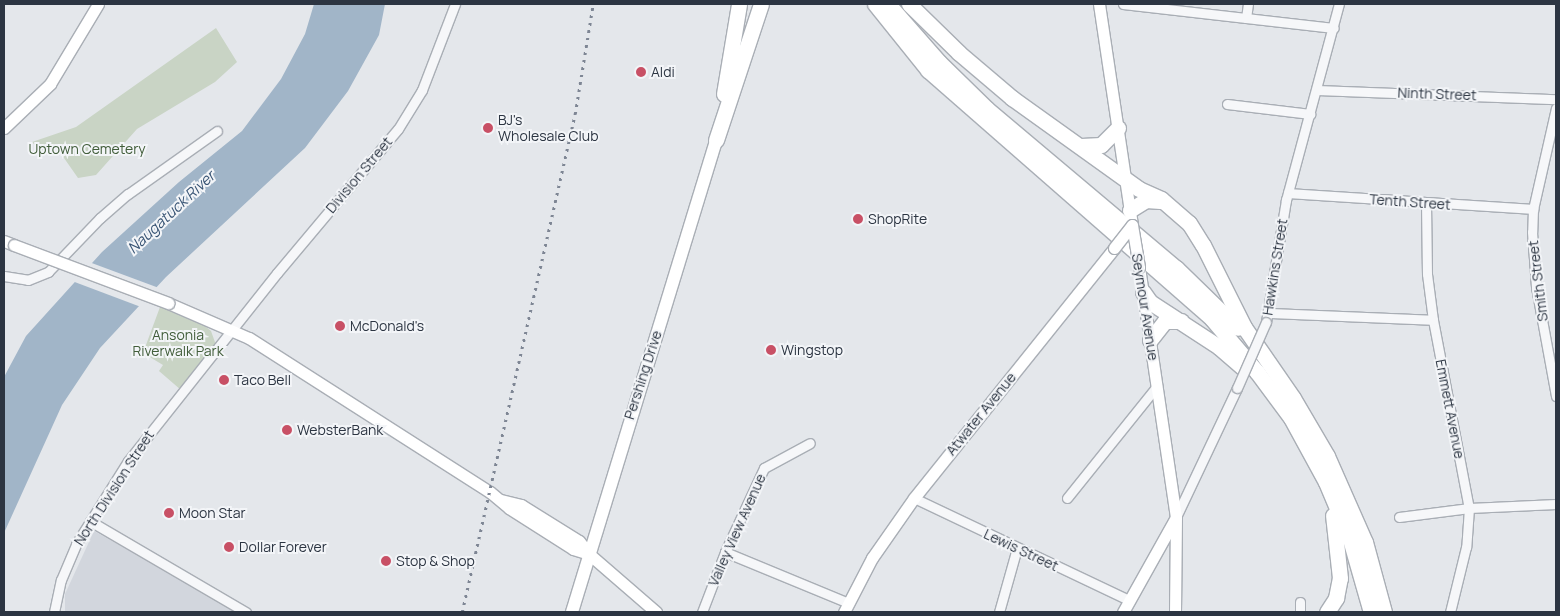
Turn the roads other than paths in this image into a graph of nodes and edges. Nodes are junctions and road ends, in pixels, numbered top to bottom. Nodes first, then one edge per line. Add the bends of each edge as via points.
1 (98, 4) edge
2 (455, 4) edge
3 (739, 4) edge
4 (761, 4) edge
5 (875, 4) edge
6 (888, 4) edge
7 (909, 4) edge
8 (1099, 4) edge
9 (1123, 4) edge
10 (1248, 4) edge
11 (1339, 4) edge
12 (1246, 18) junction
13 (1334, 28) junction
14 (1317, 90) junction
15 (1556, 99) edge
16 (1226, 104) dead end
17 (1556, 108) edge
18 (1310, 114) junction
19 (4, 128) edge
20 (1118, 128) junction
21 (217, 131) dead end
22 (716, 140) junction
23 (1081, 146) junction
24 (1126, 177) junction
25 (1288, 194) junction
26 (1167, 203) junction
27 (1426, 203) junction
28 (1533, 209) junction
29 (1131, 218) junction
30 (9, 243) edge
31 (4, 276) edge
32 (1143, 292) junction
33 (1268, 318) junction
34 (1433, 320) junction
35 (1181, 321) junction
36 (233, 329) junction
37 (1150, 340) junction
38 (1157, 386) junction
39 (1556, 396) edge
40 (1293, 398) junction
41 (1291, 418) junction
42 (810, 443) dead end
43 (1326, 482) junction
44 (914, 498) junction
45 (1067, 498) dead end
46 (1556, 504) edge
47 (1469, 508) junction
48 (1176, 517) junction
49 (1399, 517) dead end
50 (90, 521) junction
51 (1017, 548) junction
52 (725, 552) junction
53 (589, 554) junction
54 (1129, 600) junction
55 (1300, 602) dead end
56 (847, 607) edge
57 (54, 612) edge
58 (246, 612) edge
59 (572, 612) edge
60 (656, 612) edge
61 (702, 612) edge
62 (999, 612) edge
63 (1123, 612) edge
64 (1175, 612) edge
65 (1300, 612) edge
66 (1328, 612) edge
67 (1371, 612) edge
68 (1384, 612) edge
69 (1450, 612) edge

1 - 19 main road via 50,84
2 - 36 street, Division Street via 422,90 398,128
3 - 22 highway
4 - 22 highway
5 - 41 highway via 928,70 960,100 1212,319
6 - 40 highway via 939,62 987,109 1217,304
7 - 23 highway via 989,79
8 - 20 main road, Seymour Avenue
9 - 12 street
10 - 12 street
11 - 13 street, Hawkins Street
12 - 13 street
13 - 14 street, Hawkins Street
14 - 15 street, Ninth Street
14 - 18 street, Hawkins Street
16 - 18 street
17 - 28 street, Smith Street
18 - 25 street, Hawkins Street
20 - 23 highway via 1101,145
20 - 24 main road, Seymour Avenue
21 - 31 street via 128,194 41,277 28,280
22 - 53 main road, Pershing Drive
23 - 24 highway
24 - 26 highway via 1139,189
24 - 29 main road, Seymour Avenue
25 - 27 street, Tenth Street
25 - 33 street, Hawkins Street
26 - 29 highway via 1146,200
26 - 40 highway via 1197,235 1244,327
27 - 28 street, Tenth Street
27 - 34 street, Emmett Avenue via 1427,274
28 - 39 street, Smith Street via 1532,263
29 - 32 main road, Seymour Avenue, bridge
29 - 44 main road, Atwater Avenue, bridge via 1114,248
30 - 36 main road, bridge
32 - 35 highway via 1150,302
32 - 37 main road, Seymour Avenue
33 - 34 street
33 - 48 street, Hawkins Street, bridge
34 - 47 street, Emmett Avenue
35 - 37 highway via 1165,320
35 - 41 highway via 1238,363
36 - 50 street, North Division Street via 139,446
36 - 53 main road via 501,500 516,502 574,537
37 - 38 main road, Seymour Avenue
38 - 45 street
38 - 48 main road, Seymour Avenue
40 - 68 highway via 1327,456 1355,517
41 - 43 highway
42 - 52 street, Valley View Avenue via 764,468
43 - 66 highway via 1340,568 1336,598
43 - 67 highway via 1350,539
44 - 51 street, Lewis Street
44 - 56 main road, Atwater Avenue via 872,558
46 - 47 street
47 - 49 street
47 - 69 street, Emmett Avenue via 1466,547
48 - 54 main road
48 - 64 main road, Seymour Avenue
50 - 57 street, North Division Street via 61,580
50 - 58 street
51 - 54 street, Lewis Street
51 - 62 street
52 - 56 street
52 - 61 street, Valley View Avenue
53 - 59 main road, Pershing Drive
53 - 60 main road
54 - 63 main road
55 - 65 street

